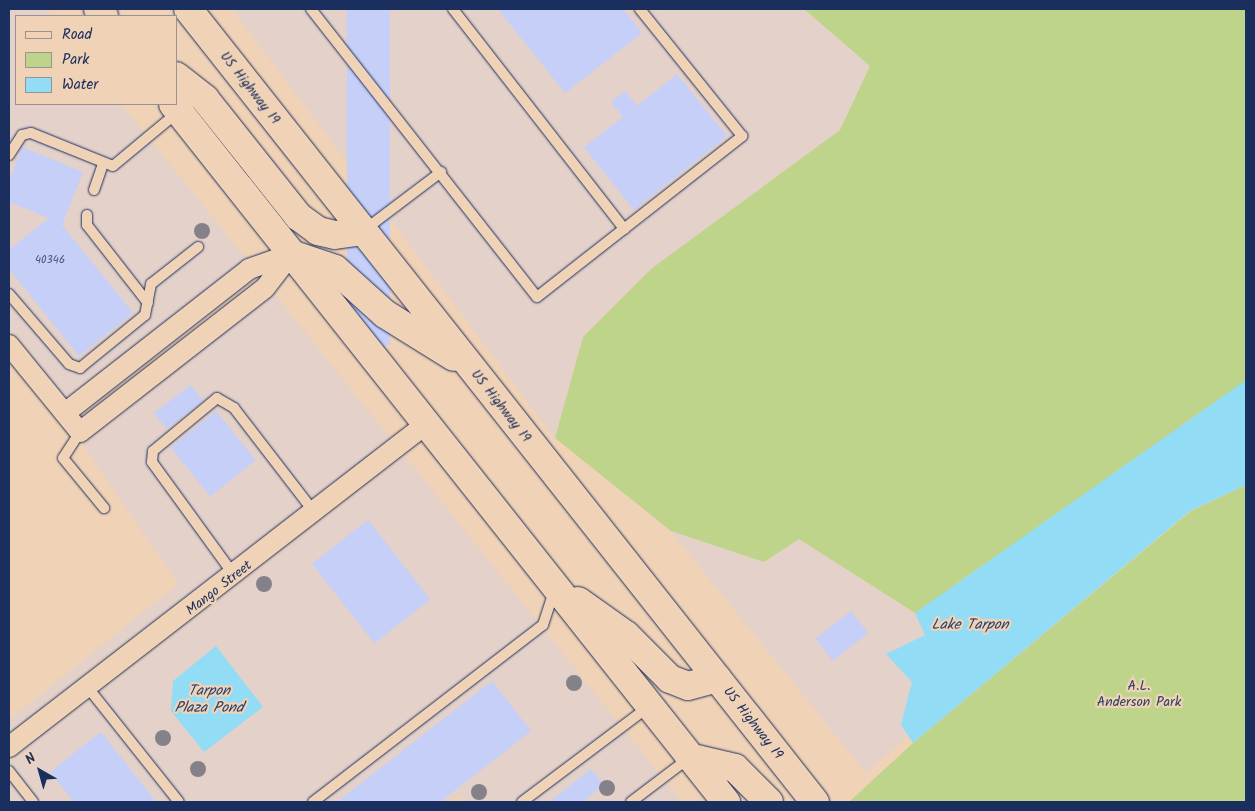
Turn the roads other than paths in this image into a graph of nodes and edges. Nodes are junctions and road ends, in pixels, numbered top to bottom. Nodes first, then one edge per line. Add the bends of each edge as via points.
1 (188, 9) edge
2 (311, 9) edge
3 (454, 9) edge
4 (640, 9) edge
5 (178, 78) edge
6 (176, 108) edge
7 (9, 155) edge
8 (103, 164) junction
9 (441, 172) junction
10 (94, 190) dead end
11 (87, 215) dead end
12 (624, 230) junction
13 (362, 231) junction
14 (198, 248) dead end
15 (291, 254) junction
16 (9, 294) edge
17 (148, 303) junction
18 (9, 345) edge
19 (472, 368) junction
20 (65, 413) junction
21 (426, 424) junction
22 (80, 432) junction
23 (104, 508) dead end
24 (315, 512) junction
25 (234, 576) junction
26 (556, 586) junction
27 (718, 678) junction
28 (89, 689) junction
29 (649, 706) junction
30 (9, 748) edge
31 (689, 757) junction
32 (9, 771) edge
33 (33, 802) edge
34 (178, 802) edge
35 (313, 802) edge
36 (522, 802) edge
37 (631, 802) edge
38 (726, 802) edge
39 (769, 802) edge
40 (815, 802) edge

1 - 13 highway, US Highway 19
2 - 9 lane
3 - 12 lane
4 - 12 lane via 742,136
5 - 13 highway via 205,99 299,216 318,231 335,235
6 - 8 lane via 112,166
6 - 15 highway
7 - 8 lane via 22,134 30,133
8 - 10 lane
9 - 12 lane via 537,297
9 - 13 lane
11 - 17 lane via 87,225
13 - 19 highway, US Highway 19
14 - 17 lane via 151,284
15 - 19 highway via 346,276 385,314
15 - 20 street via 249,269
15 - 21 highway
15 - 22 street via 265,288
16 - 17 lane via 69,364 80,368 146,315
18 - 20 street
19 - 27 highway, US Highway 19
20 - 22 street
21 - 24 street, Mango Street
21 - 26 highway
22 - 23 lane via 63,458
24 - 25 street, Mango Street
24 - 25 lane via 234,408 217,398 153,451 152,462
25 - 28 street, Mango Street
26 - 27 highway via 626,635 670,679 688,686
26 - 29 highway
26 - 35 lane via 543,625
27 - 40 highway, US Highway 19
28 - 30 street, Mango Street
28 - 34 lane
29 - 31 highway
29 - 36 lane
31 - 37 lane
31 - 38 highway
31 - 39 highway via 735,768
32 - 33 lane

